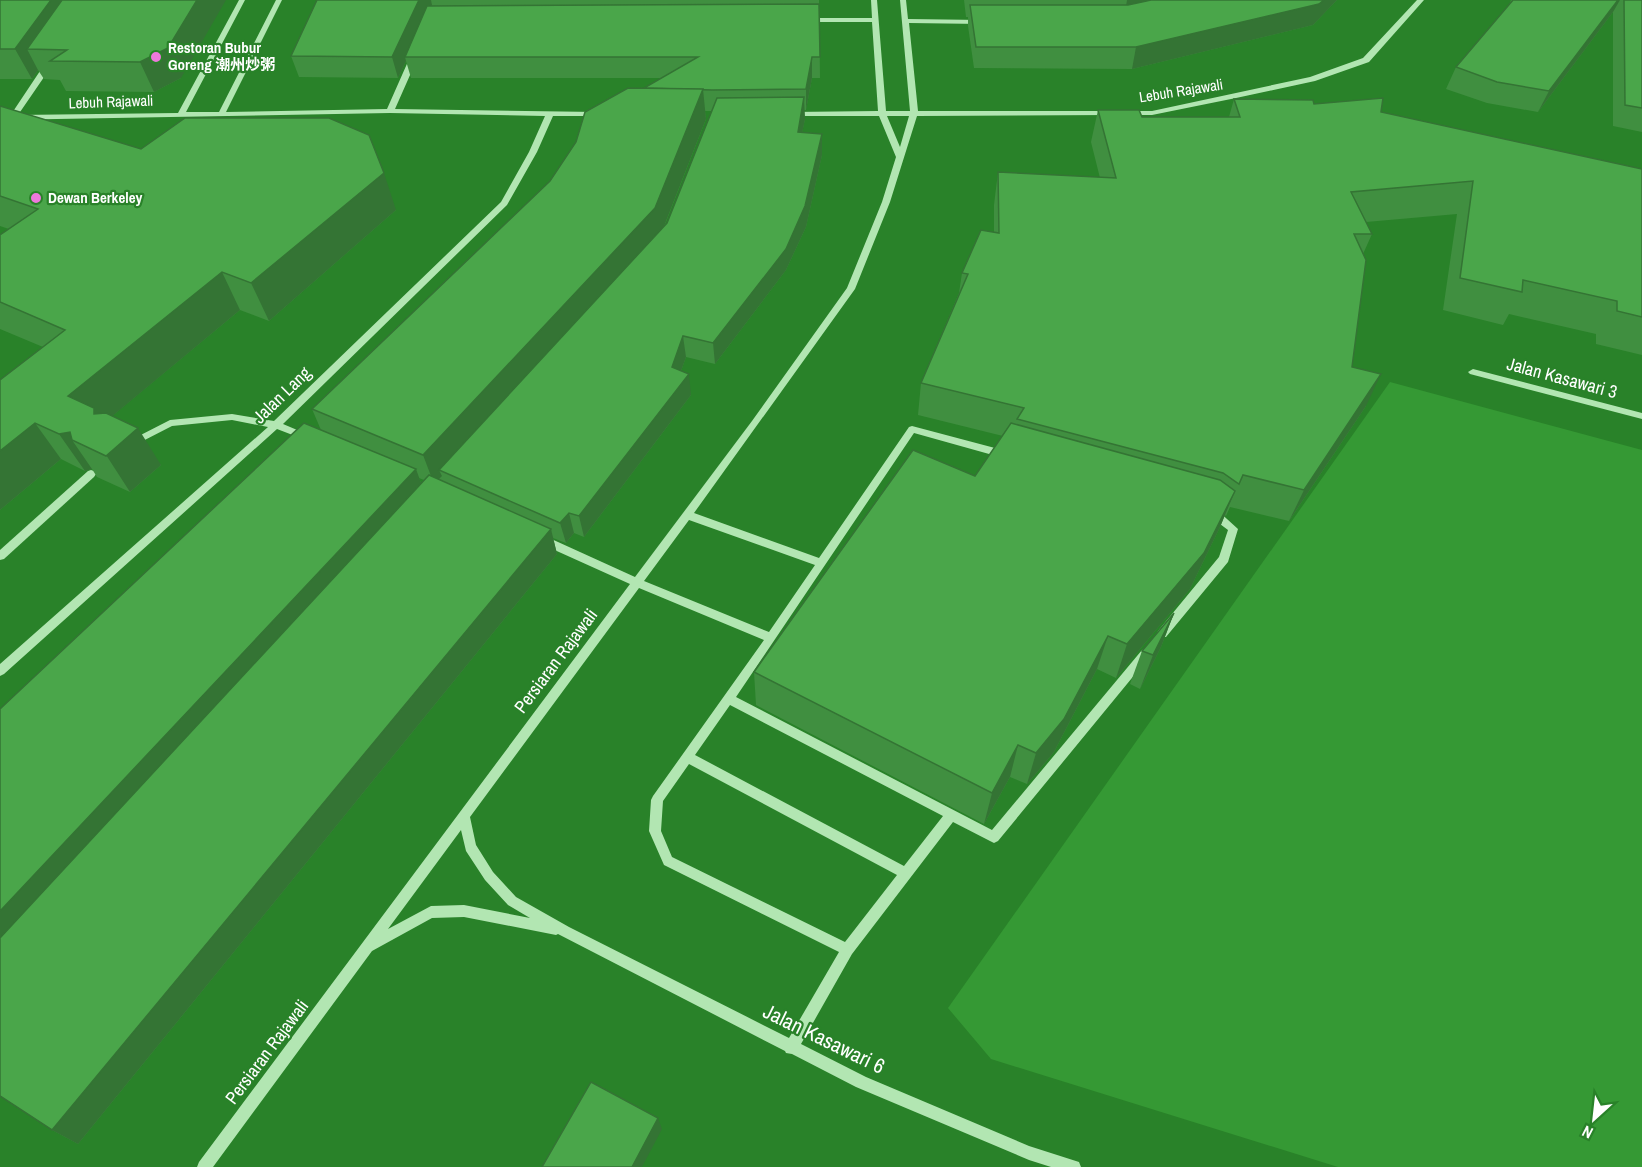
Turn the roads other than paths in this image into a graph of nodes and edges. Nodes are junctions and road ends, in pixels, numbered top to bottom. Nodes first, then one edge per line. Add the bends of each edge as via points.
1 (242, 0) edge
2 (279, 0) edge
3 (874, 0) edge
4 (903, 0) edge
5 (1421, 0) edge
6 (876, 20) junction
7 (793, 21) edge
8 (904, 21) junction
9 (997, 22) edge
10 (416, 52) edge
11 (52, 59) edge
12 (390, 111) junction
13 (182, 113) junction
14 (222, 113) junction
15 (550, 113) junction
16 (882, 113) junction
17 (914, 113) junction
18 (609, 114) edge
19 (782, 114) edge
20 (0, 118) edge
21 (12, 118) junction
22 (899, 155) junction
23 (1473, 372) dead end
24 (1642, 416) edge
25 (276, 425) junction
26 (319, 443) edge
27 (123, 447) edge
28 (1015, 457) edge
29 (91, 474) edge
30 (1199, 508) edge
31 (687, 515) junction
32 (531, 535) edge
33 (0, 556) edge
34 (820, 563) junction
35 (637, 583) junction
36 (771, 638) junction
37 (0, 671) edge
38 (728, 698) junction
39 (687, 757) junction
40 (951, 815) junction
41 (464, 816) junction
42 (906, 873) junction
43 (565, 931) junction
44 (366, 948) junction
45 (847, 950) junction
46 (791, 1048) junction
47 (204, 1167) edge
48 (1074, 1167) edge

1 - 13 street
2 - 14 street
3 - 6 street
4 - 8 street, Persiaran Rajawali
5 - 17 street, Lebuh Rajawali via 1366,60 1312,79 1152,112
6 - 7 street
6 - 16 street
8 - 9 street
8 - 17 street, Persiaran Rajawali
10 - 12 street
11 - 21 street
12 - 14 street, Lebuh Rajawali
12 - 15 street, Lebuh Rajawali
13 - 14 street, Lebuh Rajawali
13 - 21 street, Lebuh Rajawali
15 - 18 street, Lebuh Rajawali
15 - 25 street, Jalan Lang via 504,203
16 - 17 street, Lebuh Rajawali
16 - 19 street, Lebuh Rajawali
16 - 22 street
17 - 22 street, Persiaran Rajawali
20 - 21 street, Lebuh Rajawali
22 - 31 street, Persiaran Rajawali via 886,202 851,289
23 - 24 street, Jalan Kasawari 3
25 - 26 street
25 - 27 street via 232,417 170,423
25 - 37 street, Jalan Lang
28 - 34 street via 912,429
29 - 33 street
30 - 40 street via 1210,511 1233,529 1224,559 994,837
31 - 34 street
31 - 35 street, Persiaran Rajawali
32 - 35 street
34 - 36 street
35 - 36 street
35 - 41 street, Persiaran Rajawali
36 - 38 street
38 - 39 street
38 - 40 street
39 - 42 street
39 - 45 street via 657,800 655,831 668,861
40 - 42 street
41 - 43 street via 470,847 489,876 512,901
41 - 44 street, Persiaran Rajawali
42 - 45 street
43 - 44 street via 464,911 430,912
43 - 46 street, Jalan Kasawari 6
44 - 47 street, Persiaran Rajawali
45 - 46 street
46 - 48 street, Jalan Kasawari 6 via 1029,1153

